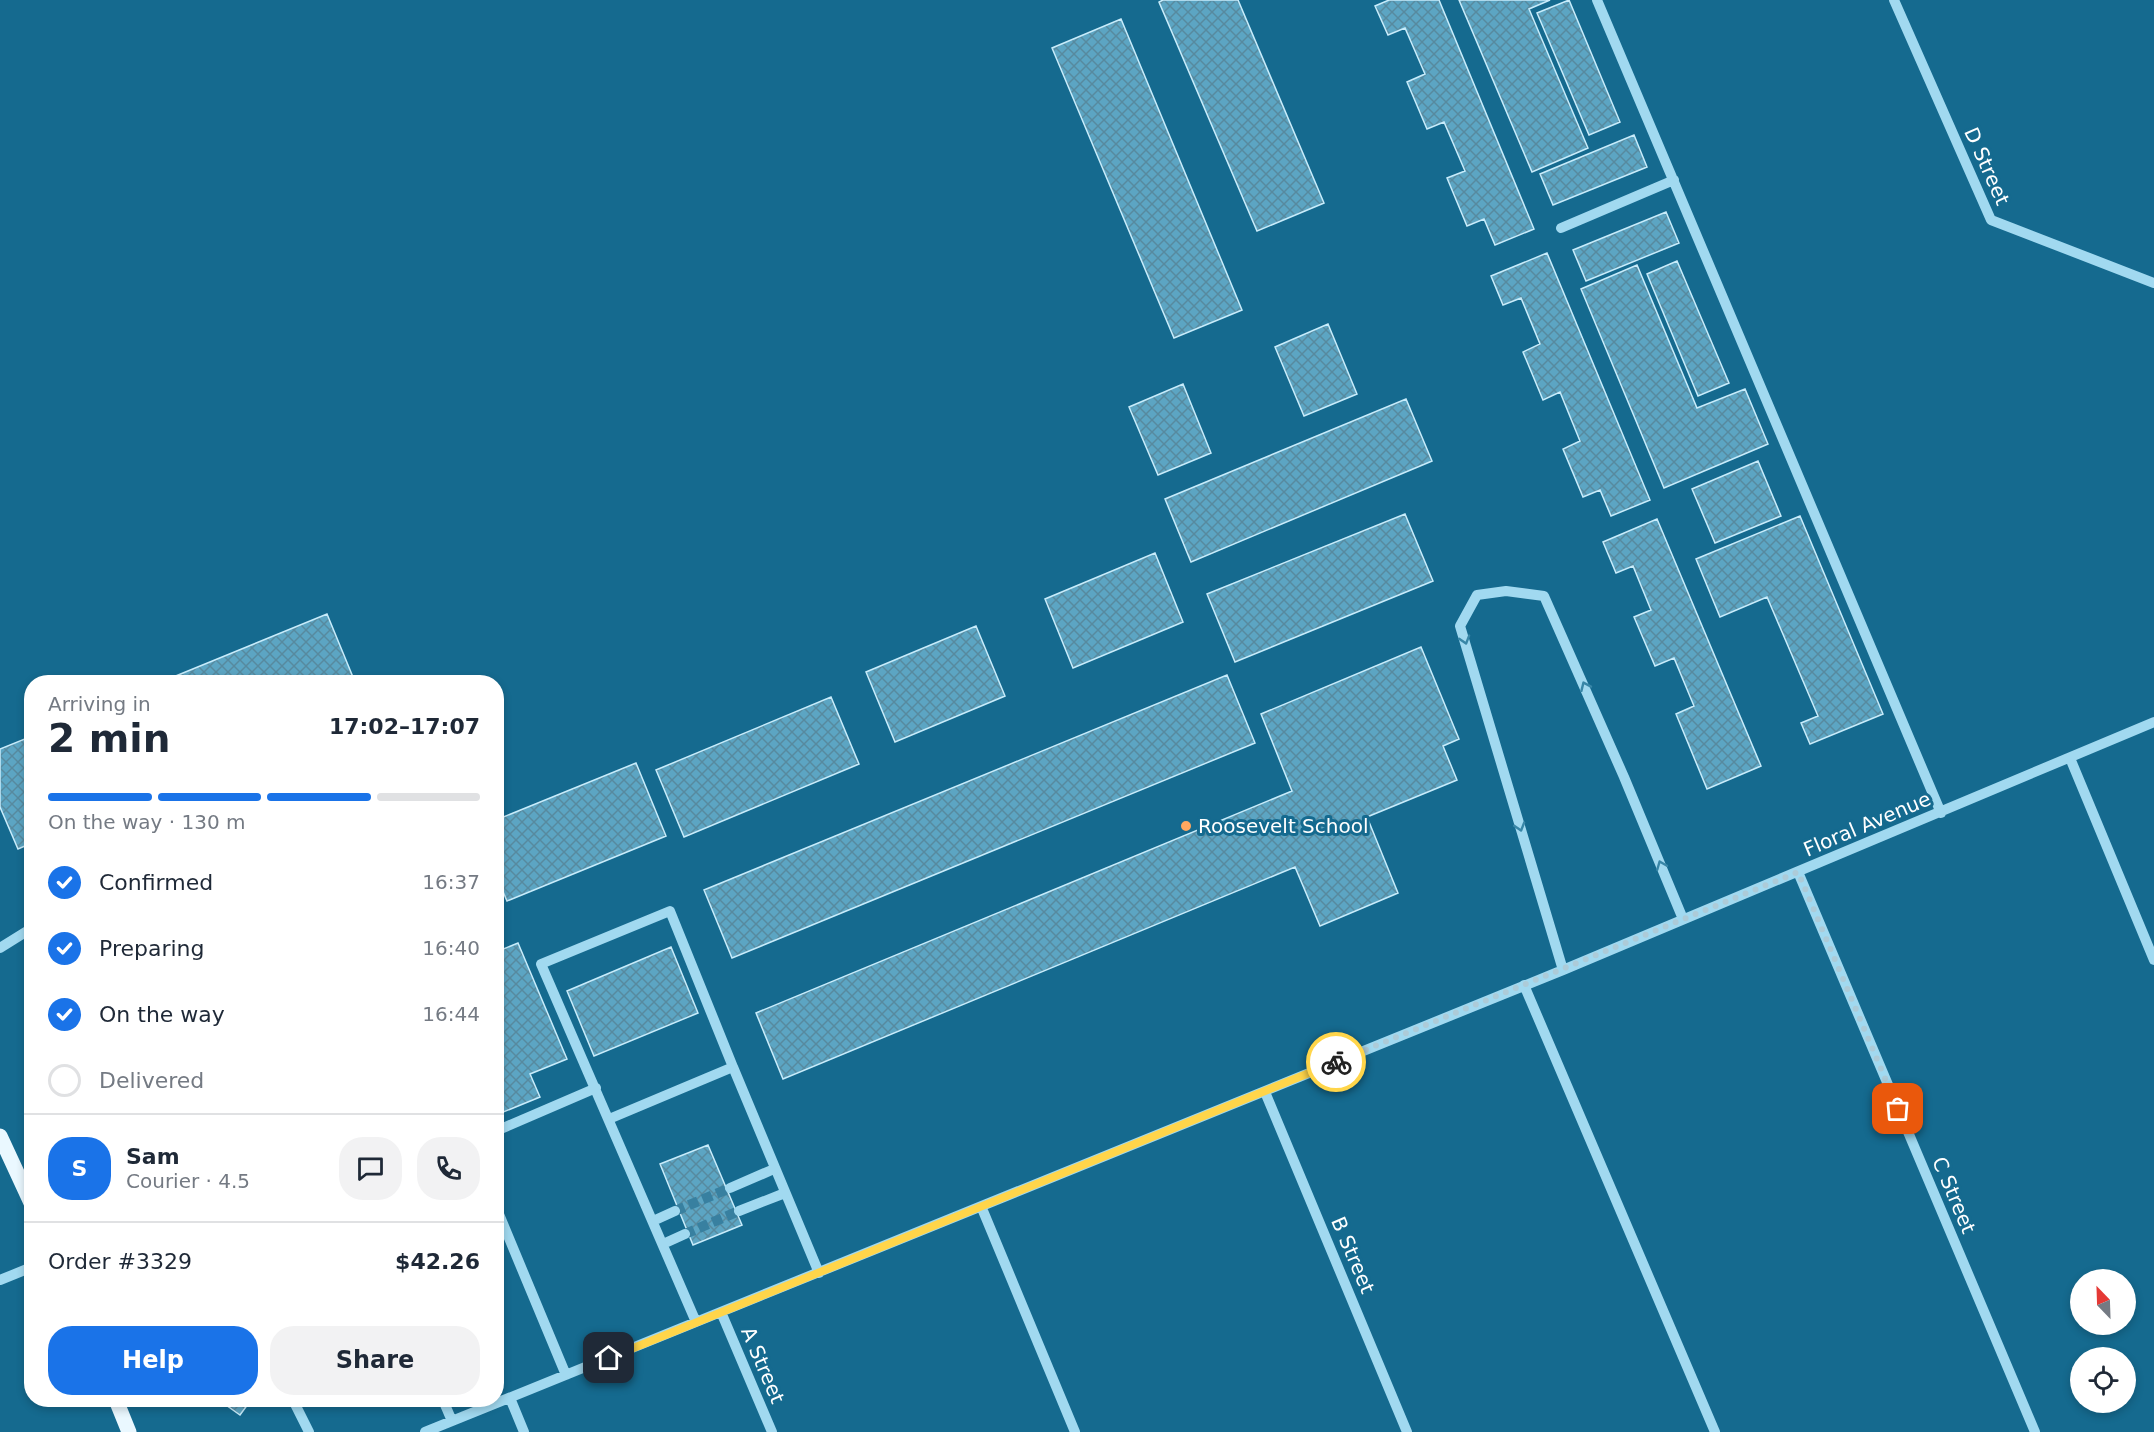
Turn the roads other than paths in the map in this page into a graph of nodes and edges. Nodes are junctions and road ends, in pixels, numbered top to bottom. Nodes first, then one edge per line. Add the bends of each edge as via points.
1 (1598, 0) edge
2 (1894, 0) edge
3 (1674, 180) junction
4 (1561, 228) dead end
5 (2154, 283) edge
6 (2154, 722) edge
7 (2070, 758) junction
8 (1941, 813) junction
9 (1798, 872) junction
10 (1683, 920) junction
11 (24, 933) edge
12 (0, 948) edge
13 (2154, 960) edge
14 (1563, 969) junction
15 (1524, 985) junction
16 (734, 1068) junction
17 (596, 1088) junction
18 (1265, 1092) junction
19 (609, 1119) junction
20 (504, 1128) edge
21 (0, 1136) edge
22 (774, 1169) junction
23 (24, 1188) edge
24 (730, 1188) tunnel mouth
25 (785, 1192) junction
26 (981, 1206) junction
27 (675, 1211) tunnel mouth
28 (739, 1211) tunnel mouth
29 (653, 1221) junction
30 (504, 1226) edge
31 (685, 1234) tunnel mouth
32 (663, 1244) junction
33 (24, 1270) edge
34 (819, 1273) junction
35 (0, 1280) edge
36 (721, 1312) junction
37 (696, 1322) junction
38 (566, 1375) junction
39 (510, 1398) junction
40 (504, 1400) edge
41 (119, 1407) edge
42 (296, 1407) edge
43 (446, 1407) edge
44 (487, 1407) edge
45 (452, 1421) junction
46 (439, 1429) edge
47 (129, 1432) edge
48 (309, 1432) edge
49 (425, 1432) edge
50 (524, 1432) edge
51 (772, 1432) edge
52 (1075, 1432) edge
53 (1407, 1432) edge
54 (1715, 1432) edge
55 (2035, 1432) edge

1 - 3 street
2 - 5 street, D Street via 1991,220
3 - 4 street
3 - 8 street
6 - 7 street, Floral Avenue
7 - 8 street, Floral Avenue
7 - 13 street
8 - 9 street, Floral Avenue
9 - 10 street, Floral Avenue
9 - 55 street, C Street
10 - 14 street, Floral Avenue
10 -> 14 street via 1544,596 1506,591 1477,596 1460,626
11 - 12 street
14 - 15 street, Floral Avenue
15 - 18 street, Floral Avenue
15 - 54 street
16 - 17 street via 670,911 541,964
16 - 19 street
16 - 22 street
17 - 19 street
17 - 20 street
18 - 26 street, Floral Avenue
18 - 53 street, B Street
19 - 29 street
21 - 23 main road
22 - 24 street
22 - 25 street
25 - 28 street
25 - 34 street
26 - 34 street, Floral Avenue
26 - 52 street
27 - 29 street
29 - 32 street
30 - 38 street
31 - 32 street
32 - 37 street
33 - 35 street
34 - 36 street, Floral Avenue
36 - 37 street, Floral Avenue
36 - 51 street, A Street
37 - 38 street, Floral Avenue
38 - 39 street, Floral Avenue
39 - 40 street, Floral Avenue
39 - 50 street
41 - 47 main road
42 - 48 street
43 - 45 street
44 - 45 street, Floral Avenue
45 - 46 street, Floral Avenue
46 - 49 street, Floral Avenue

